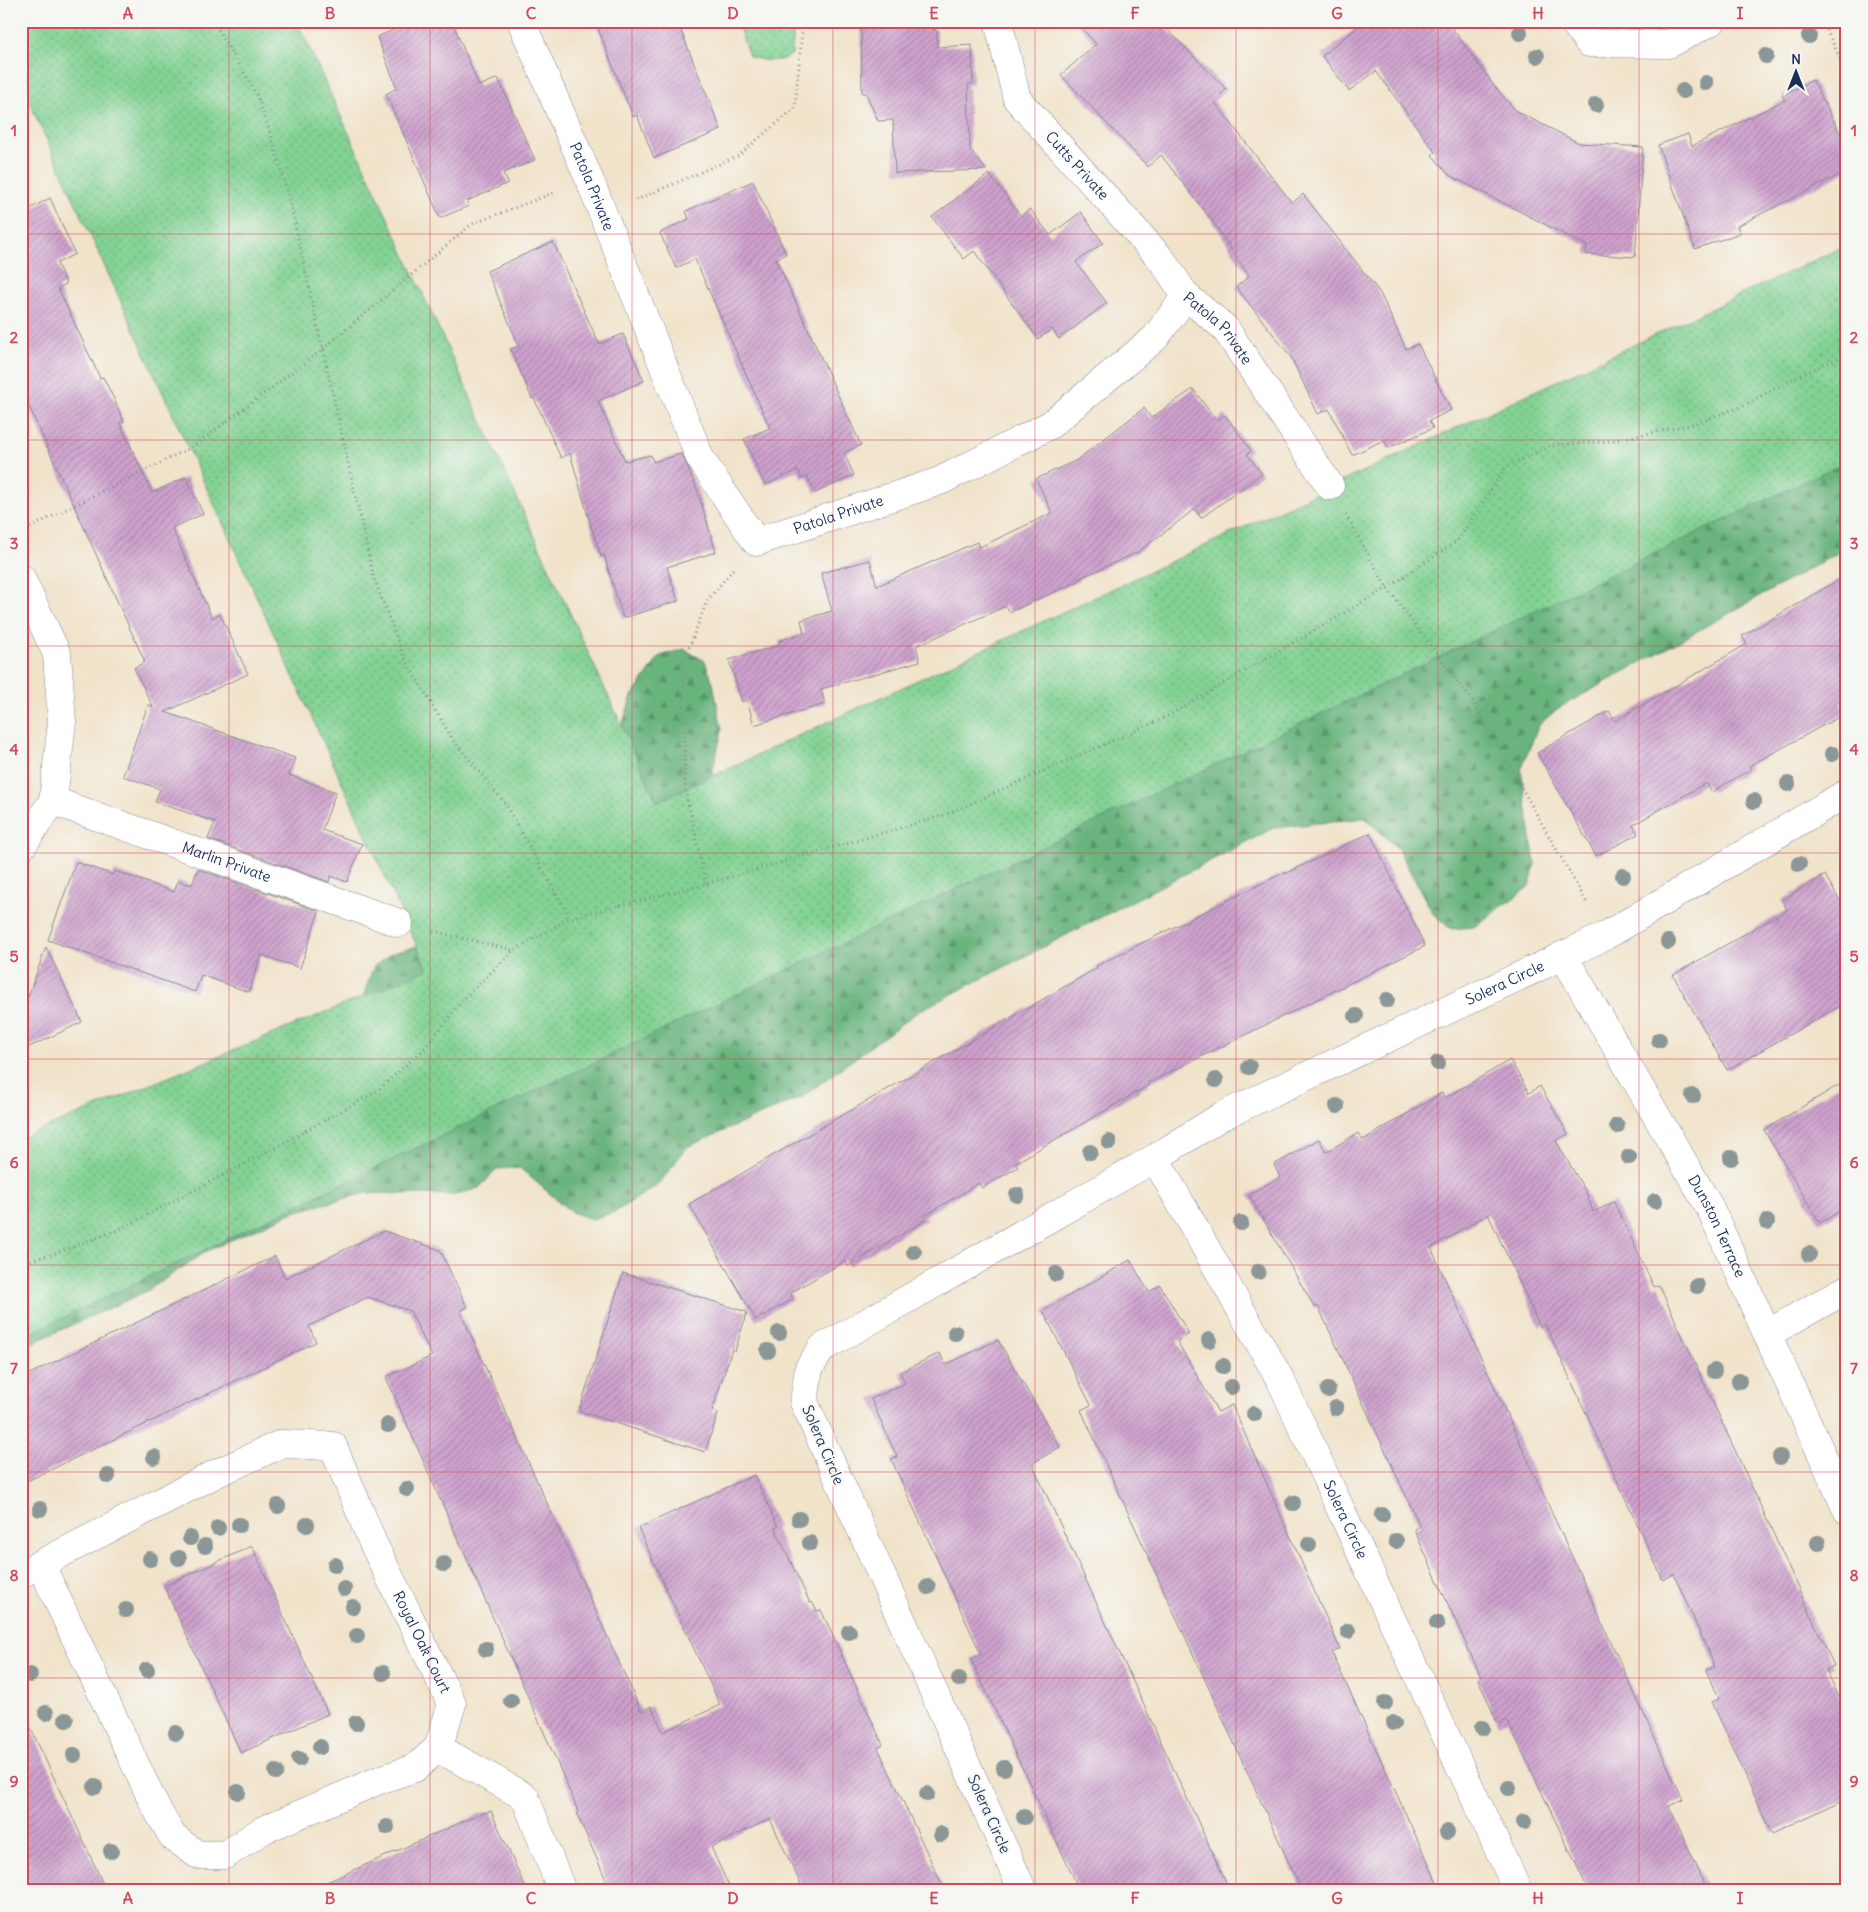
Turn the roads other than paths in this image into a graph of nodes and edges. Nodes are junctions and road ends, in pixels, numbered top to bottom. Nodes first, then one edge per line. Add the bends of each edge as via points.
1 (521, 21) edge
2 (998, 21) edge
3 (1573, 21) edge
4 (1712, 21) edge
5 (1186, 296) junction
6 (1330, 486) road end
7 (21, 578) edge
8 (1847, 793) edge
9 (53, 801) junction
10 (21, 847) edge
11 (399, 922) road end
12 (1563, 955) junction
13 (1155, 1158) junction
14 (1847, 1288) edge
15 (1767, 1334) junction
16 (1847, 1510) edge
17 (31, 1569) edge
18 (438, 1748) junction
19 (562, 1891) edge
20 (1023, 1891) edge
21 (1518, 1891) edge

1 - 5 street, Patola Private via 590,181 700,458 756,542 940,481 1050,425 1154,338
2 - 5 street, Cutts Private via 1017,99 1162,260
3 - 4 street via 1589,43 1669,44
5 - 6 street, Patola Private via 1225,328
7 - 9 street via 57,654 62,722
8 - 12 street, Solera Circle via 1605,936
9 - 10 street
9 - 11 street, Marlin Private
12 - 13 street, Solera Circle via 1222,1116
12 - 15 street, Dunston Terrace via 1710,1208
13 - 20 street, Solera Circle via 822,1348 809,1368 804,1402 807,1411
13 - 21 street, Solera Circle via 1281,1381
14 - 15 street
15 - 16 street, Dunston Terrace
17 - 18 street, Royal Oak Court via 173,1837 198,1855 225,1855 263,1830 415,1768
17 - 18 street, Royal Oak Court via 215,1474 281,1444 333,1446 373,1543 452,1704
18 - 19 street via 525,1797

